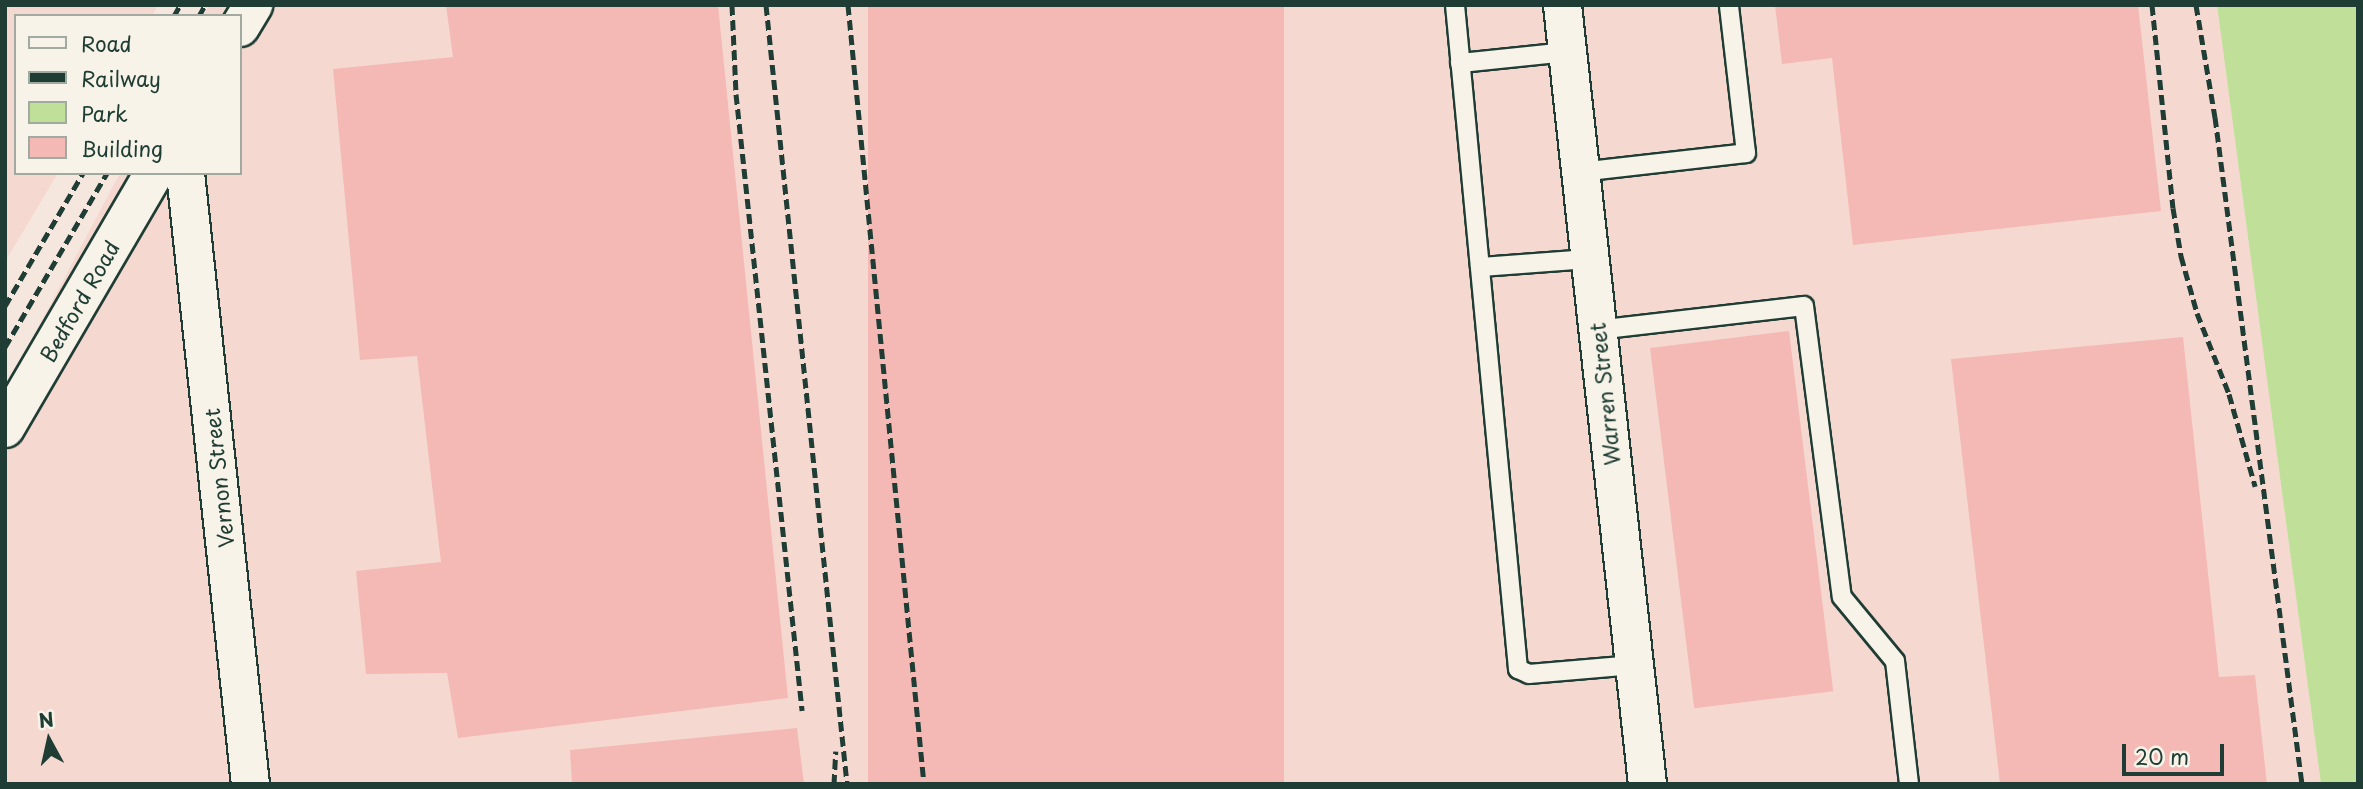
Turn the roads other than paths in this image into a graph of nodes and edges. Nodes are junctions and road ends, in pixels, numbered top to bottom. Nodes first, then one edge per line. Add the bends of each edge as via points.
1 (253, 5) edge
2 (1455, 5) edge
3 (1562, 5) edge
4 (1729, 5) edge
5 (242, 24) edge
6 (1567, 52) junction
7 (1460, 63) junction
8 (1580, 172) junction
9 (153, 175) edge
10 (185, 175) edge
11 (1590, 260) junction
12 (1480, 267) junction
13 (1597, 330) junction
14 (5, 428) edge
15 (1634, 665) junction
16 (250, 784) edge
17 (1647, 784) edge
18 (1909, 784) edge

1 - 5 street
2 - 7 lane
3 - 6 street, Warren Street
4 - 8 lane via 1745,153
6 - 7 lane
6 - 8 street, Warren Street
7 - 12 lane
8 - 11 street, Warren Street
9 - 14 street, Bedford Road
10 - 16 street, Vernon Street
11 - 12 lane
11 - 13 street, Warren Street
12 - 15 lane via 1518,669 1529,674
13 - 15 street, Warren Street
13 - 18 lane via 1804,306 1842,597 1895,661
15 - 17 street, Warren Street

